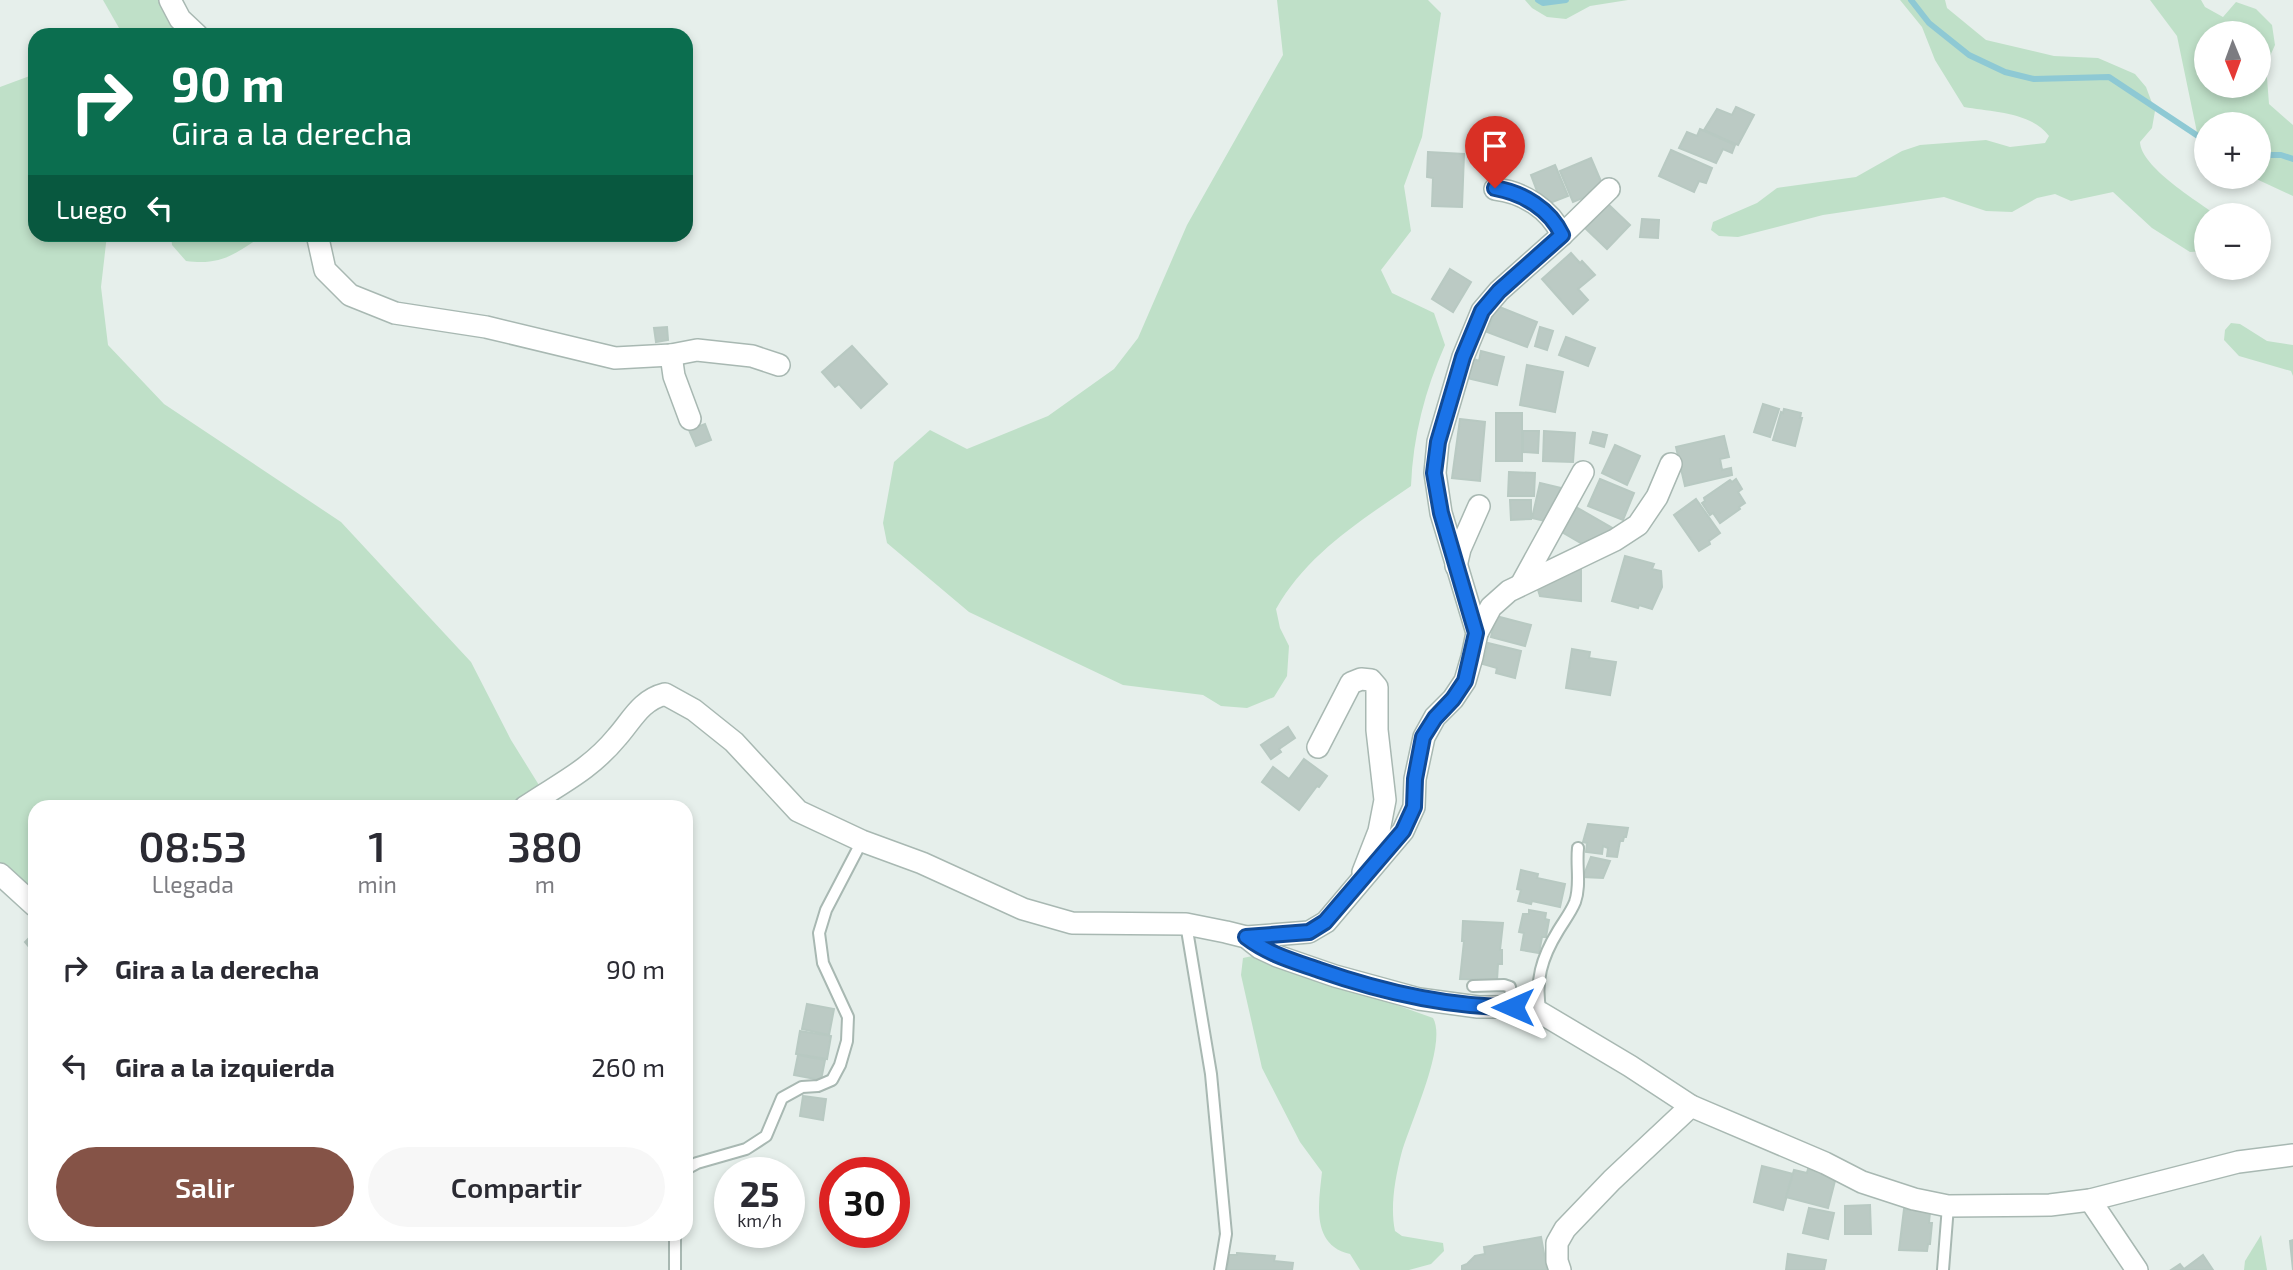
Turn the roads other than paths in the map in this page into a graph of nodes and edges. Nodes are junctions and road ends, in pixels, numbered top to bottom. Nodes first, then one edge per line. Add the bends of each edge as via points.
1 (170, 0) edge
2 (190, 28) edge
3 (1495, 188) dead end
4 (1609, 189) dead end
5 (1562, 235) junction
6 (319, 242) edge
7 (671, 355) junction
8 (779, 365) dead end
9 (690, 419) dead end
10 (1671, 464) dead end
11 (1583, 472) dead end
12 (1479, 506) dead end
13 (1455, 568) junction
14 (1522, 583) junction
15 (1476, 633) junction
16 (1318, 747) dead end
17 (536, 800) edge
18 (862, 841) junction
19 (1577, 848) dead end
20 (0, 874) edge
21 (1361, 880) junction
22 (28, 900) edge
23 (1186, 924) junction
24 (1246, 937) junction
25 (1473, 986) dead end
26 (1513, 1007) junction
27 (1541, 1013) junction
28 (1691, 1106) junction
29 (2293, 1155) edge
30 (693, 1165) edge
31 (2090, 1200) junction
32 (1948, 1206) junction
33 (675, 1241) edge
34 (675, 1270) edge
35 (1220, 1270) edge
36 (1560, 1270) edge
37 (1943, 1270) edge
38 (2137, 1270) edge

1 - 2 street
3 - 5 street via 1535,203
4 - 5 street
5 - 13 street via 1482,311 1463,357 1438,442 1434,473
6 - 7 street via 325,270 350,295 395,313 486,327 615,358
7 - 8 street via 697,350 752,356
7 - 9 street
10 - 14 street via 1657,498 1638,525
11 - 14 street
12 - 13 street
13 - 15 street
14 - 15 street via 1491,607
15 - 21 street via 1465,681 1423,737 1414,807 1403,831
16 - 21 street via 1352,683 1371,680 1377,687 1385,800
17 - 18 street via 583,771 636,712 665,694 734,742 798,810
18 - 23 street via 1058,920
18 - 30 lane via 819,933 823,963 848,1017 840,1065 832,1080 802,1087 782,1098 766,1136 746,1149
19 - 27 lane via 1576,900 1548,948 1539,976
20 - 22 street
21 - 24 street via 1325,922 1309,932
23 - 24 street
23 - 35 lane via 1211,1074 1226,1234
24 - 26 street via 1277,956 1419,999
25 - 26 lane via 1510,987
26 - 27 street
27 - 28 street
28 - 32 street via 1862,1182
28 - 36 street via 1565,1229 1557,1243
29 - 31 street via 2238,1162
31 - 32 street
31 - 38 street
32 - 37 lane
33 - 34 lane

